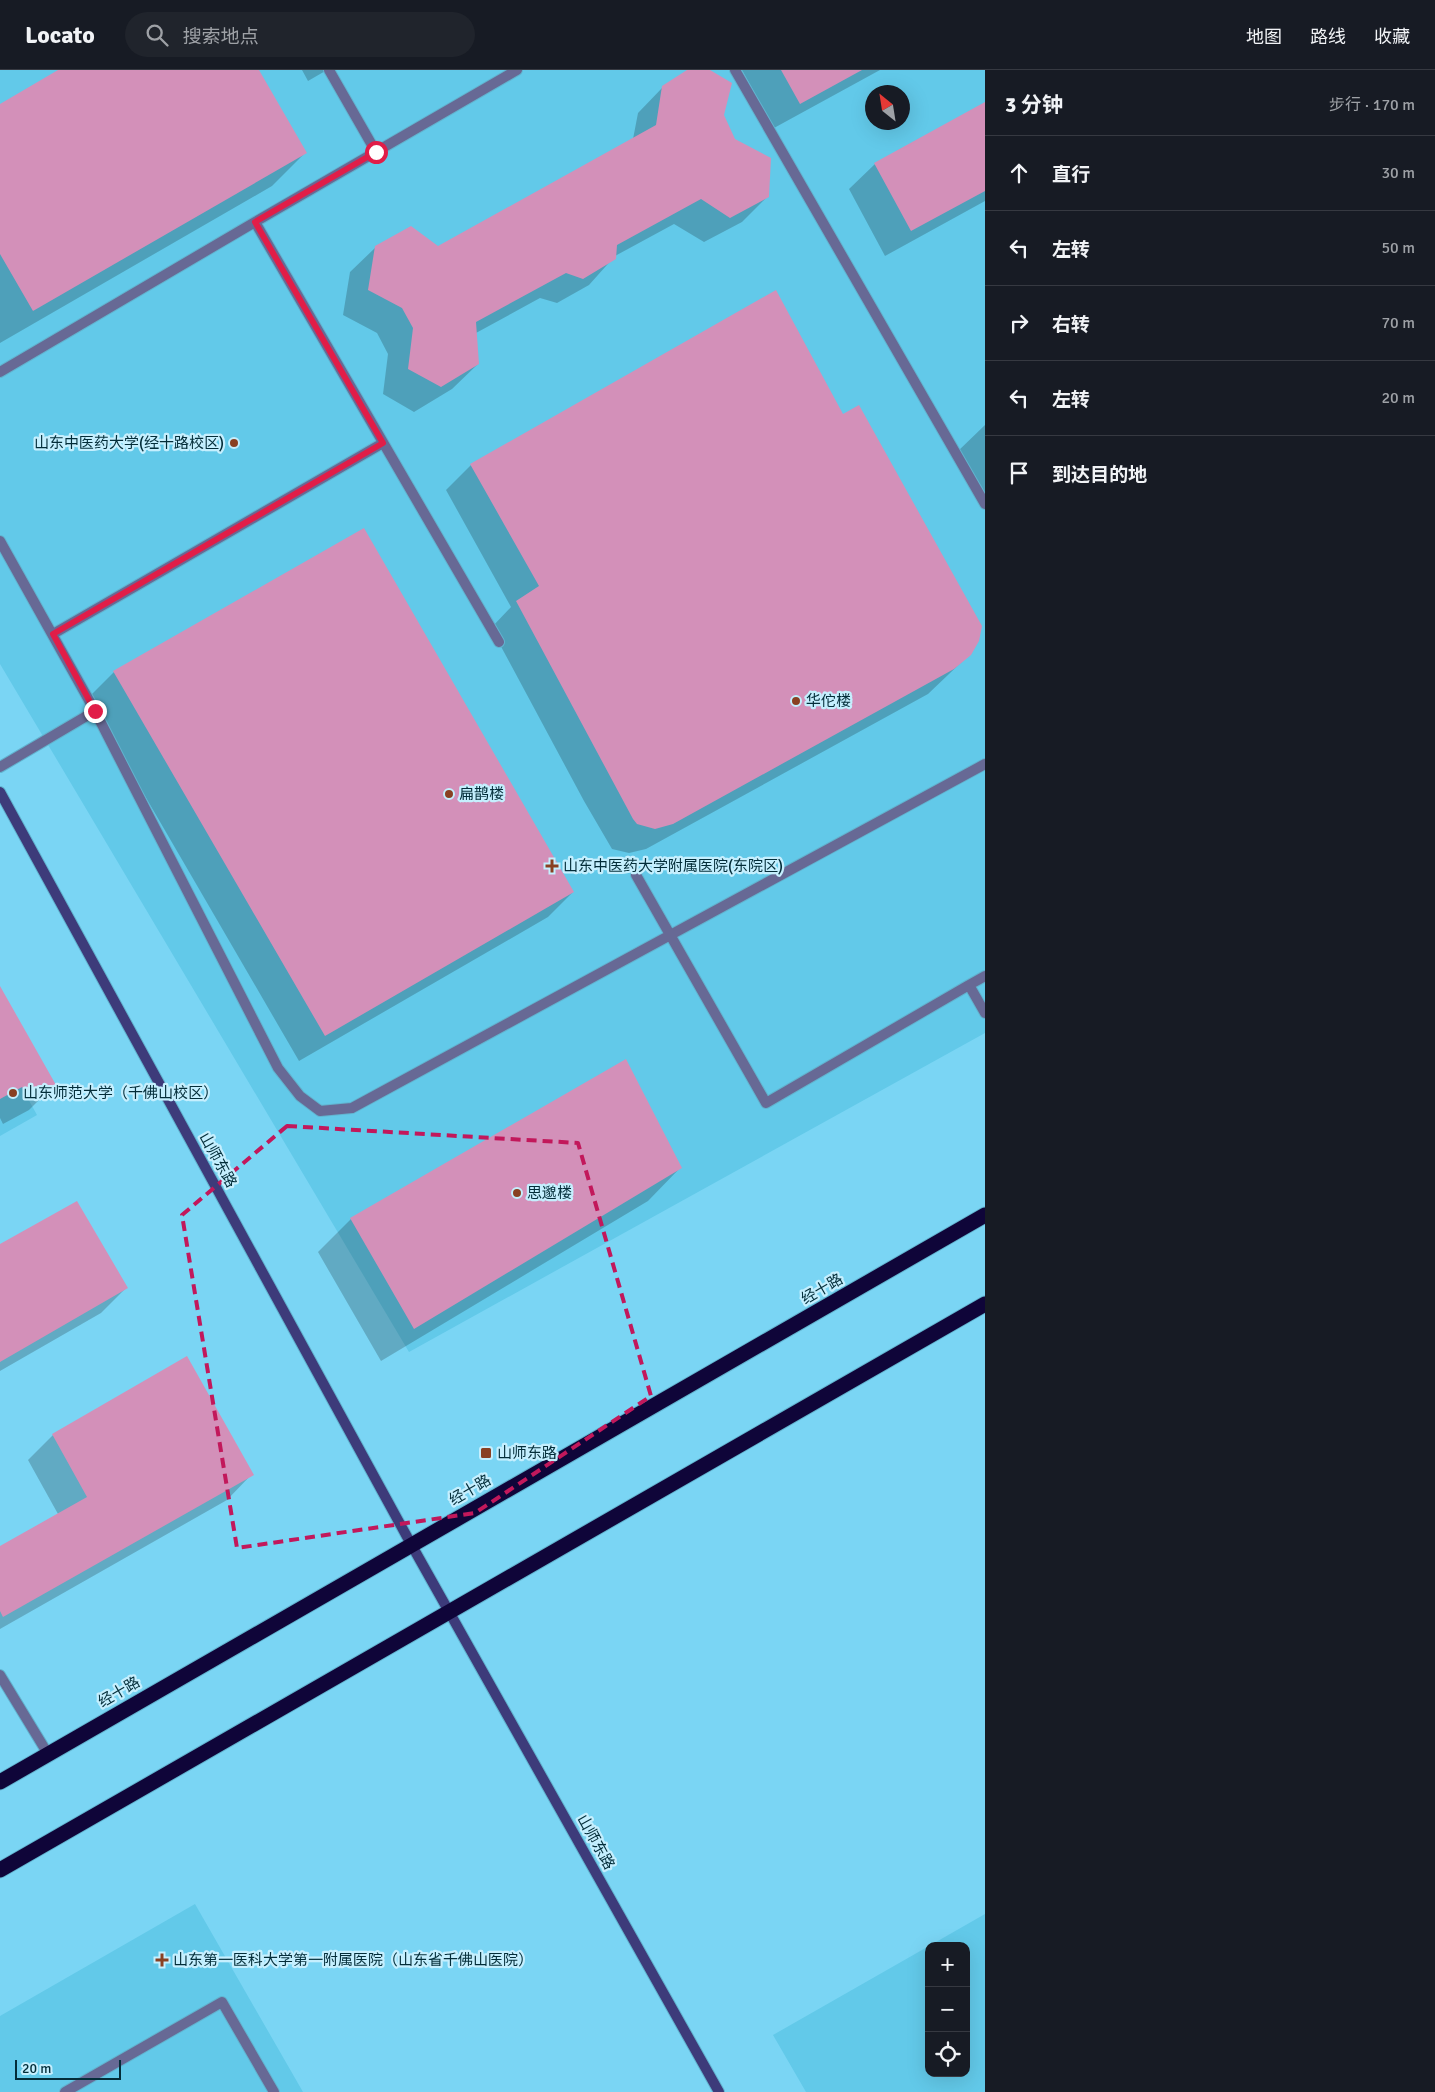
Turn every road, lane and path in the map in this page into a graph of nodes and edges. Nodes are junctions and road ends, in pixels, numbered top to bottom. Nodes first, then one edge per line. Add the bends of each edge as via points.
1 (330, 70) edge
2 (517, 70) edge
3 (736, 70) edge
4 (376, 152) junction
5 (255, 222) junction
6 (0, 372) edge
7 (383, 443) junction
8 (985, 504) edge
9 (0, 541) edge
10 (53, 634) junction
11 (499, 642) dead end
12 (95, 711) junction
13 (985, 764) edge
14 (0, 767) edge
15 (0, 792) edge
16 (636, 876) dead end
17 (670, 936) junction
18 (985, 976) edge
19 (969, 985) junction
20 (985, 1014) edge
21 (985, 1216) edge
22 (985, 1304) edge
23 (411, 1544) junction
24 (449, 1612) junction
25 (0, 1675) edge
26 (48, 1754) junction
27 (0, 1782) edge
28 (0, 1870) edge
29 (65, 2092) edge
30 (274, 2092) edge
31 (719, 2092) edge

1 - 4 street
2 - 4 street
3 - 8 street
4 - 5 street
5 - 6 street
5 - 7 street
7 - 10 street
7 - 11 street
9 - 10 street
10 - 12 street
12 - 14 street
12 - 17 street via 278,1068 300,1096 320,1111 352,1108
13 - 17 street
15 - 23 main road, 山师东路
16 - 17 street
17 - 19 street via 766,1103
18 - 19 street
19 - 20 street
21 - 23 highway, 经十路
22 - 24 highway
23 - 24 main road, 山师东路
23 - 26 highway, 经十路
24 - 28 highway
24 - 31 main road, 山师东路
25 - 26 street
26 - 27 highway, 经十路
29 - 30 street via 222,2002

